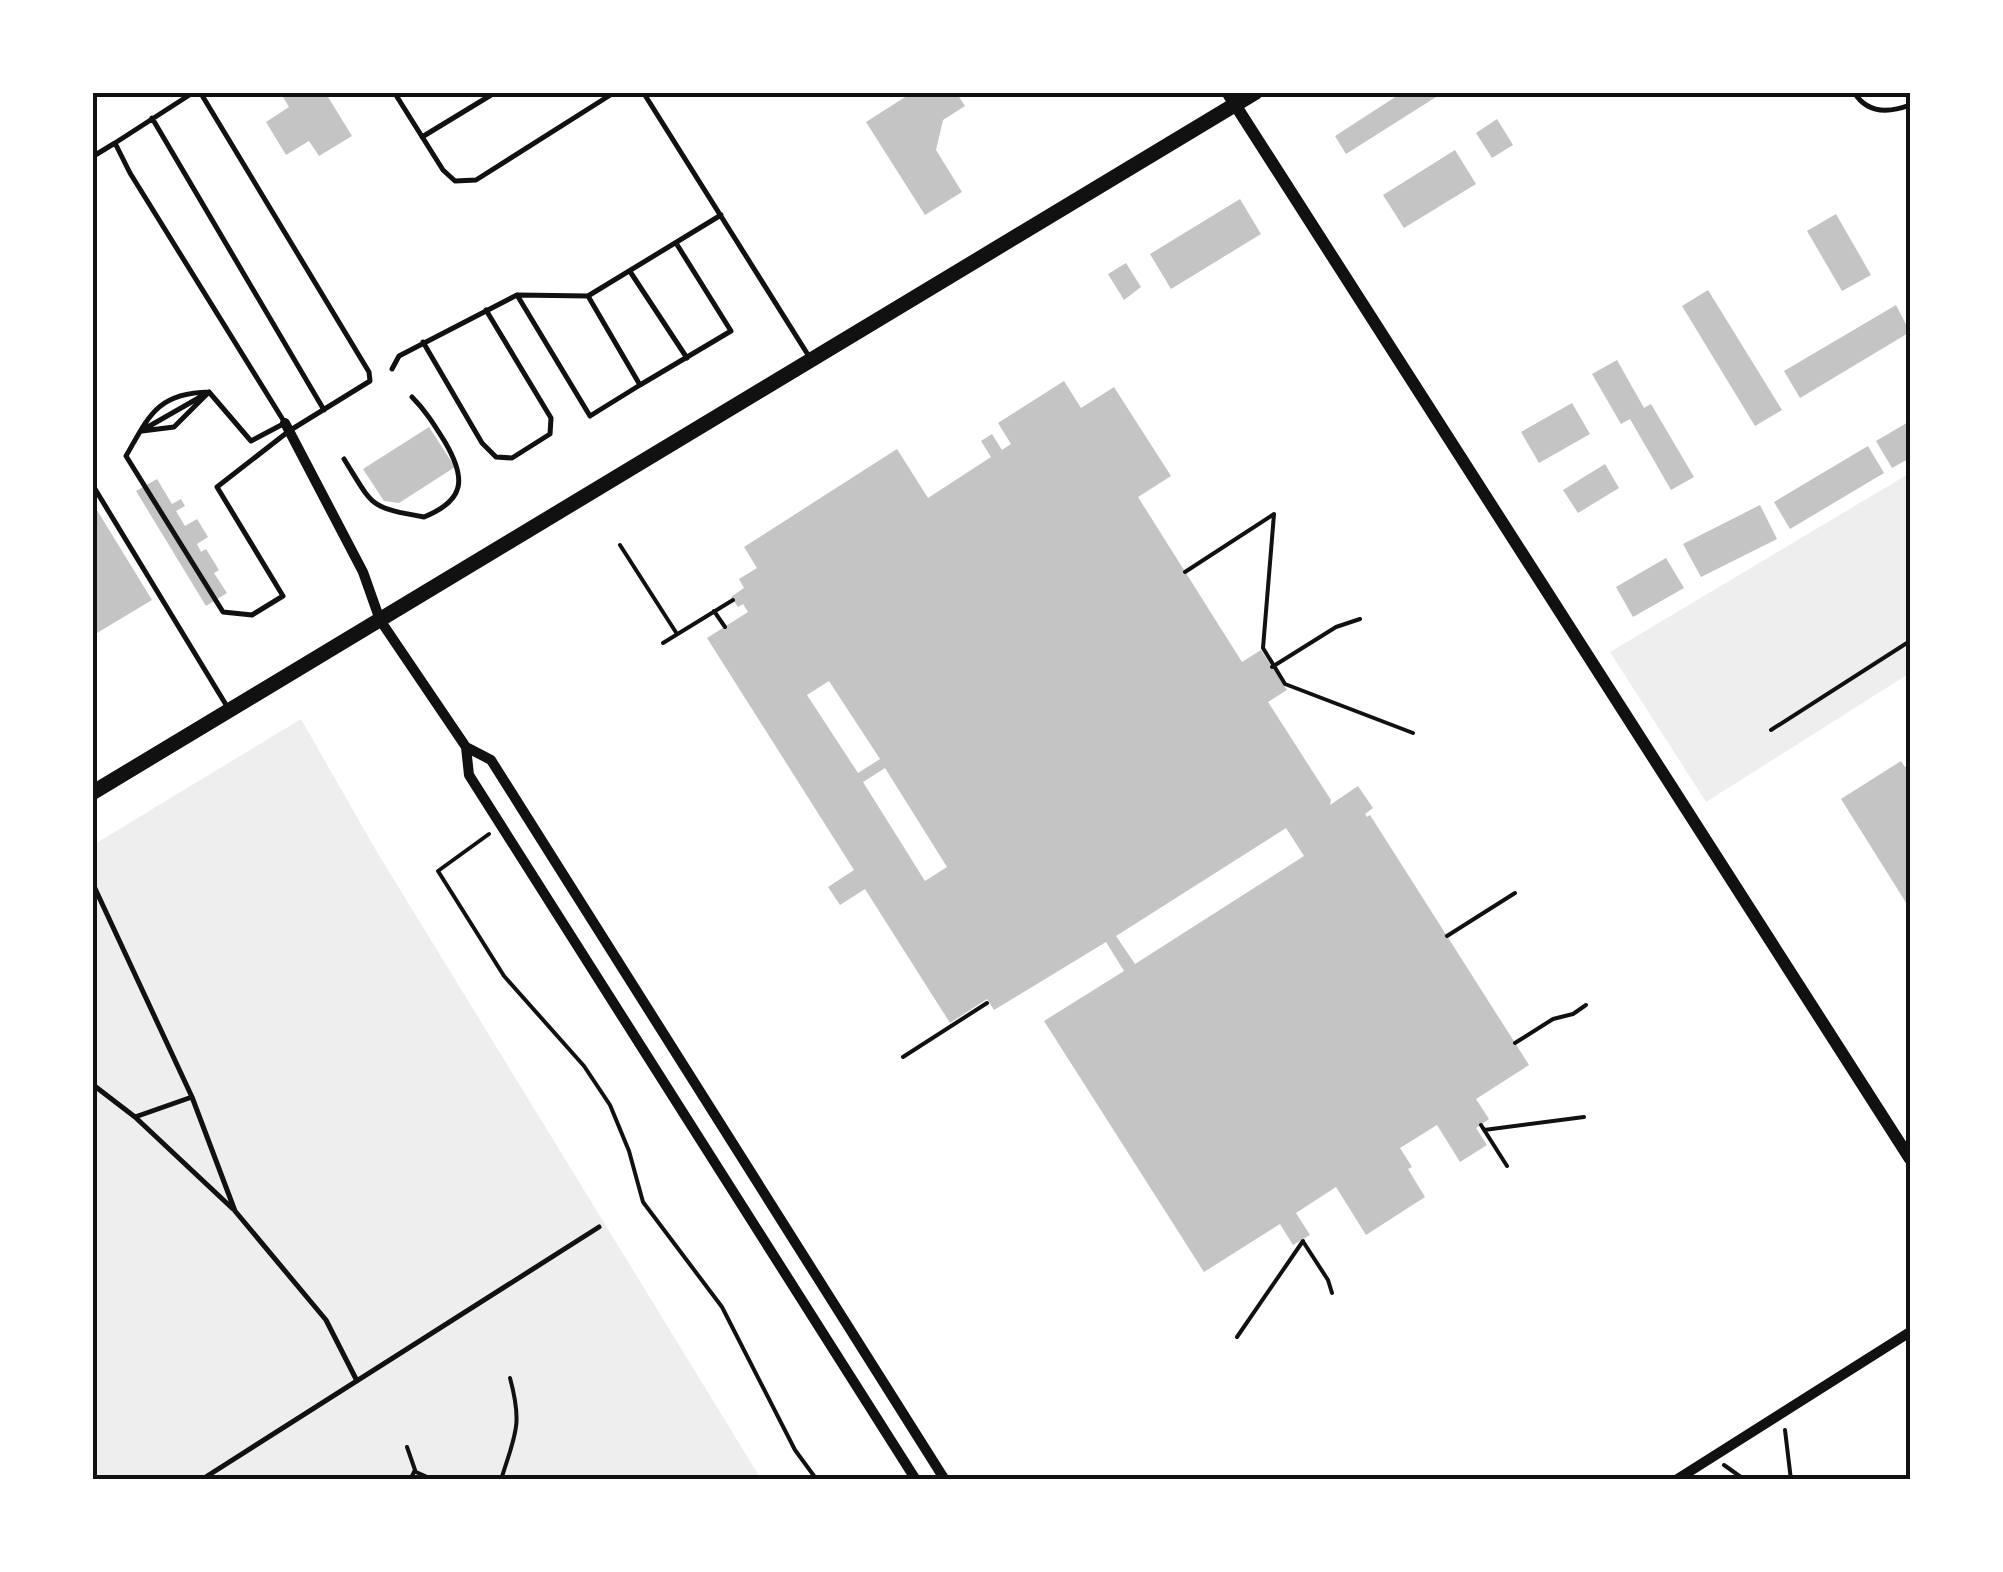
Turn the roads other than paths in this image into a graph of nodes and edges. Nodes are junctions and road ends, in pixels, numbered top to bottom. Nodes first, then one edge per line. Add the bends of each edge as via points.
1 (198, 92) edge
2 (394, 92) edge
3 (496, 92) edge
4 (615, 92) edge
5 (643, 92) edge
6 (1256, 92) edge
7 (1854, 92) edge
8 (1231, 99) edge
9 (1910, 106) edge
10 (152, 118) junction
11 (422, 137) junction
12 (115, 142) junction
13 (92, 157) edge
14 (721, 215) junction
15 (676, 242) junction
16 (630, 272) junction
17 (517, 295) junction
18 (588, 296) junction
19 (486, 310) junction
20 (423, 342) junction
21 (687, 358) junction
22 (812, 360) junction
23 (392, 369) dead end
24 (640, 385) junction
25 (209, 392) junction
26 (412, 398) dead end
27 (324, 410) junction
28 (287, 427) junction
29 (141, 431) junction
30 (344, 460) dead end
31 (92, 484) edge
32 (380, 620) junction
33 (230, 710) junction
34 (466, 748) junction
35 (92, 794) edge
36 (520, 806) junction
37 (499, 823) junction
38 (92, 882) edge
39 (92, 1084) edge
40 (192, 1097) junction
41 (135, 1117) junction
42 (1910, 1159) edge
43 (235, 1211) junction
44 (599, 1227) dead end
45 (1910, 1332) edge
46 (357, 1381) junction
47 (201, 1480) edge
48 (916, 1480) edge
49 (945, 1480) edge
50 (1676, 1480) edge

1 - 10 lane
1 - 27 lane via 368,372 370,381
2 - 11 lane
3 - 11 lane
4 - 11 lane via 476,180 455,181
5 - 14 lane
6 - 8 main road
7 - 9 lane via 1859,102 1881,112
8 - 22 main road
8 - 42 street
10 - 12 lane
10 - 27 lane
12 - 13 lane
12 - 28 lane
14 - 15 lane
14 - 22 lane
15 - 16 lane
15 - 21 lane via 732,331
16 - 18 lane
16 - 21 lane
17 - 18 lane
17 - 19 lane
17 - 24 lane via 590,416
18 - 24 lane
19 - 20 lane
19 - 20 lane via 551,418 550,434 512,458 496,457 482,443
20 - 23 lane via 399,356
21 - 24 lane
22 - 32 main road
25 - 28 lane via 251,441
25 - 29 lane
25 - 29 lane via 174,428
25 - 29 lane via 184,393 150,412
26 - 30 lane via 459,466 454,499 424,516 382,510
27 - 28 lane
28 - 29 lane via 217,488 283,596 252,614 223,612 126,456
28 - 32 street via 363,572
31 - 33 lane
32 - 33 main road
32 - 34 street
33 - 35 main road
34 - 36 street via 490,760
34 - 37 street via 469,775
36 - 37 street
36 - 49 street
37 - 48 street
38 - 40 lane
39 - 41 lane
40 - 41 lane
40 - 43 lane
41 - 43 lane
43 - 46 lane via 326,1320
44 - 46 lane
45 - 50 street
46 - 47 lane

